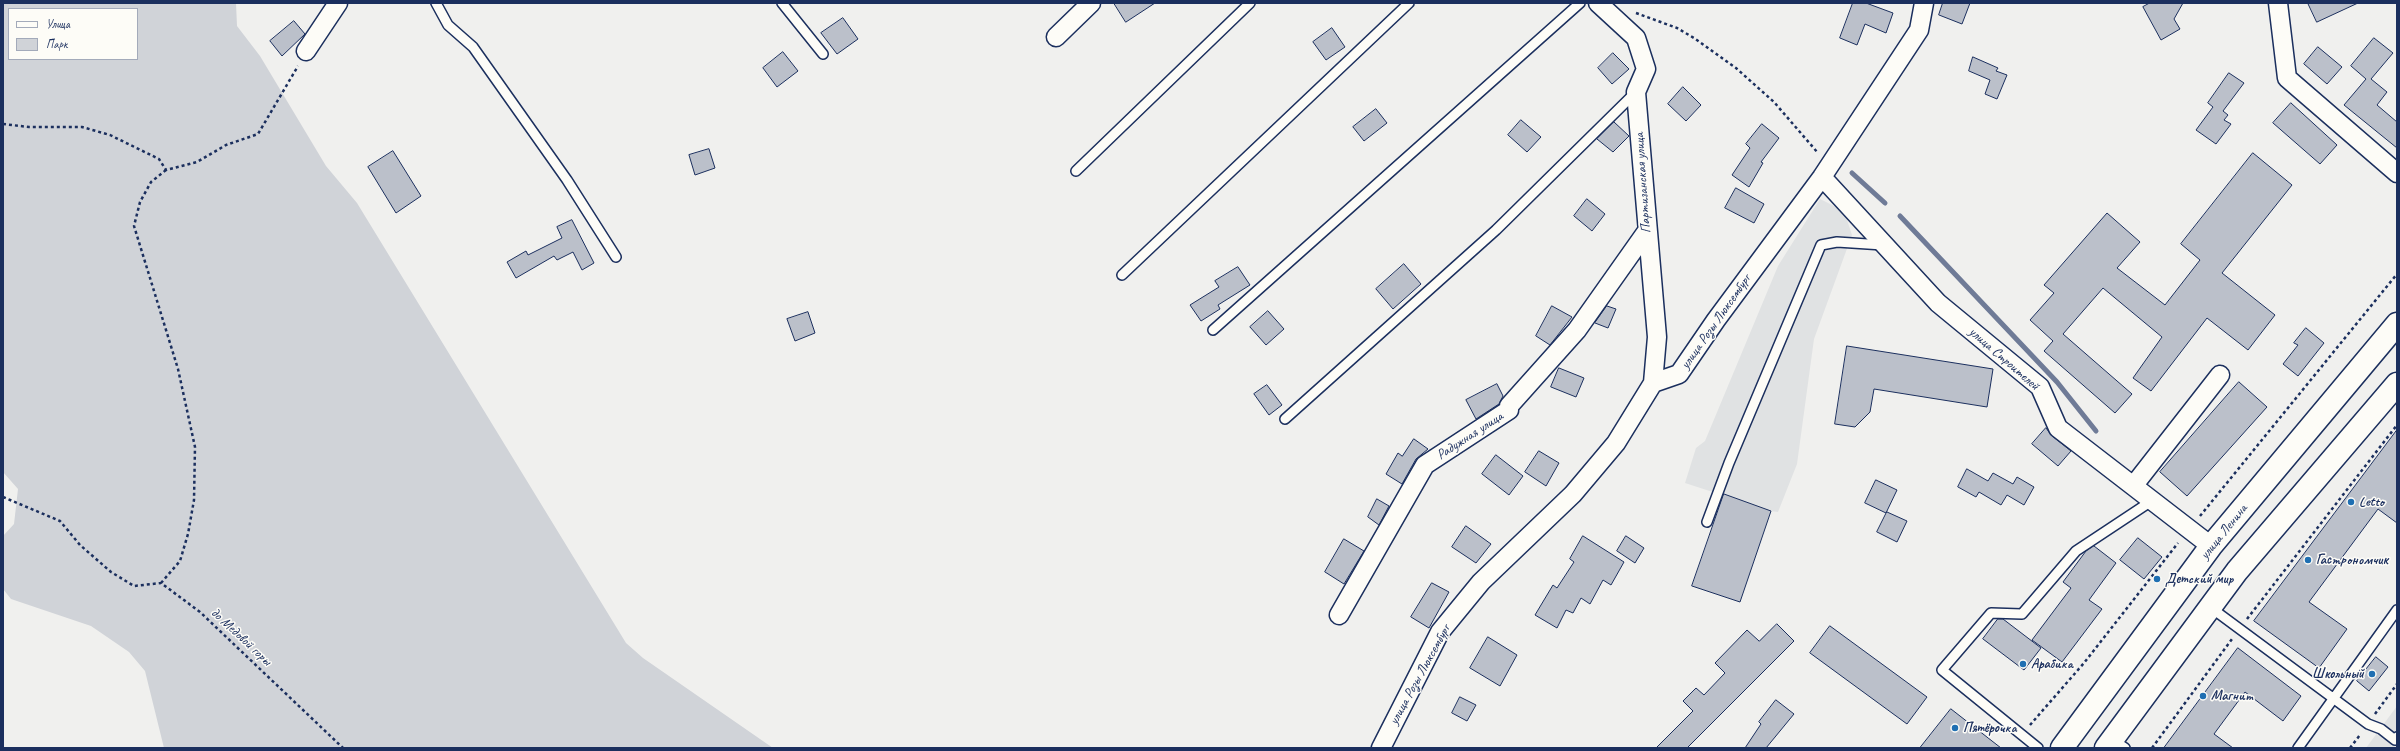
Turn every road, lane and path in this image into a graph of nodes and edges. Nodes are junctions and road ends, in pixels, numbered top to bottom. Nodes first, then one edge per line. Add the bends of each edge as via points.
1 (338, 3) edge
2 (436, 3) edge
3 (782, 3) edge
4 (1091, 3) edge
5 (1250, 3) edge
6 (1409, 3) edge
7 (1580, 3) edge
8 (1598, 3) edge
9 (1924, 3) edge
10 (2278, 3) edge
11 (1635, 13) dead end
12 (1056, 38) dead end
13 (306, 51) joint
14 (823, 54) dead end
15 (1636, 92) junction
16 (3, 124) edge
17 (166, 170) junction
18 (1076, 170) dead end
19 (1825, 172) junction
20 (2397, 173) edge
21 (1647, 231) junction
22 (1885, 245) junction
23 (616, 257) dead end
24 (2397, 274) edge
25 (1122, 275) dead end
26 (2397, 324) edge
27 (1213, 330) dead end
28 (2220, 375) dead end
29 (1653, 383) junction
30 (2397, 384) edge
31 (1285, 419) dead end
32 (2397, 425) edge
33 (2134, 486) junction
34 (3, 497) edge
35 (2153, 500) junction
36 (1707, 522) dead end
37 (2190, 528) junction
38 (2211, 546) junction
39 (161, 583) junction
40 (2210, 607) junction
41 (2397, 610) edge
42 (1339, 615) dead end
43 (2240, 629) junction
44 (2397, 684) edge
45 (2334, 699) junction
46 (2368, 724) junction
47 (2022, 736) junction
48 (2397, 737) edge
49 (2115, 745) edge
50 (343, 748) edge
51 (1381, 748) edge
52 (2038, 748) edge
53 (2062, 748) edge
54 (2152, 748) edge
55 (2298, 748) edge
56 (2350, 748) edge

1 - 13 street
2 - 23 lane via 448,25 473,47 563,174
3 - 14 lane
4 - 12 street
5 - 18 lane
6 - 25 lane
7 - 27 lane
8 - 15 street, Партизанская улица via 1636,38 1646,69
9 - 19 street, улица Розы Люксембург via 1919,30
10 - 20 street via 2287,78
11 - 19 path via 1676,28 1736,68 1774,102
13 - 17 path via 258,134 226,145 197,162
15 - 21 street, Партизанская улица
15 - 31 lane via 1496,230
16 - 17 path via 29,127 82,127 110,135 159,159
17 - 39 path via 151,182 140,202 134,226 178,369 195,447 194,500 188,534 180,562
19 - 22 street, улица Строителей
19 - 29 street, улица Розы Люксембург via 1679,374
21 - 29 street, Партизанская улица via 1657,337
21 - 42 street, Радужная улица via 1577,330 1509,406 1509,410 1425,465
22 - 33 street, улица Строителей via 1938,303 2040,388 2058,428
22 - 36 lane via 1837,242 1821,245 1729,463
24 - 37 path
26 - 38 main road, улица Ленина
28 - 33 street
29 - 51 street, улица Розы Люксембург via 1616,442 1573,494 1481,582 1440,632
30 - 40 main road via 2238,570
32 - 43 path
33 - 35 street, улица Строителей
34 - 39 path via 60,520 80,545 111,572 134,586
35 - 37 street, улица Строителей
35 - 47 lane via 2076,550 2022,614 1991,613 1942,670
37 - 38 street, улица Строителей
37 - 47 path via 2084,663
38 - 53 main road, улица Ленина
39 - 50 path, до Медовой горы via 200,612
40 - 43 lane
40 - 49 main road
41 - 45 lane
43 - 45 lane
43 - 54 path
44 - 46 path
45 - 46 lane
45 - 55 lane
46 - 48 lane via 2395,740
46 - 56 path
47 - 52 lane

